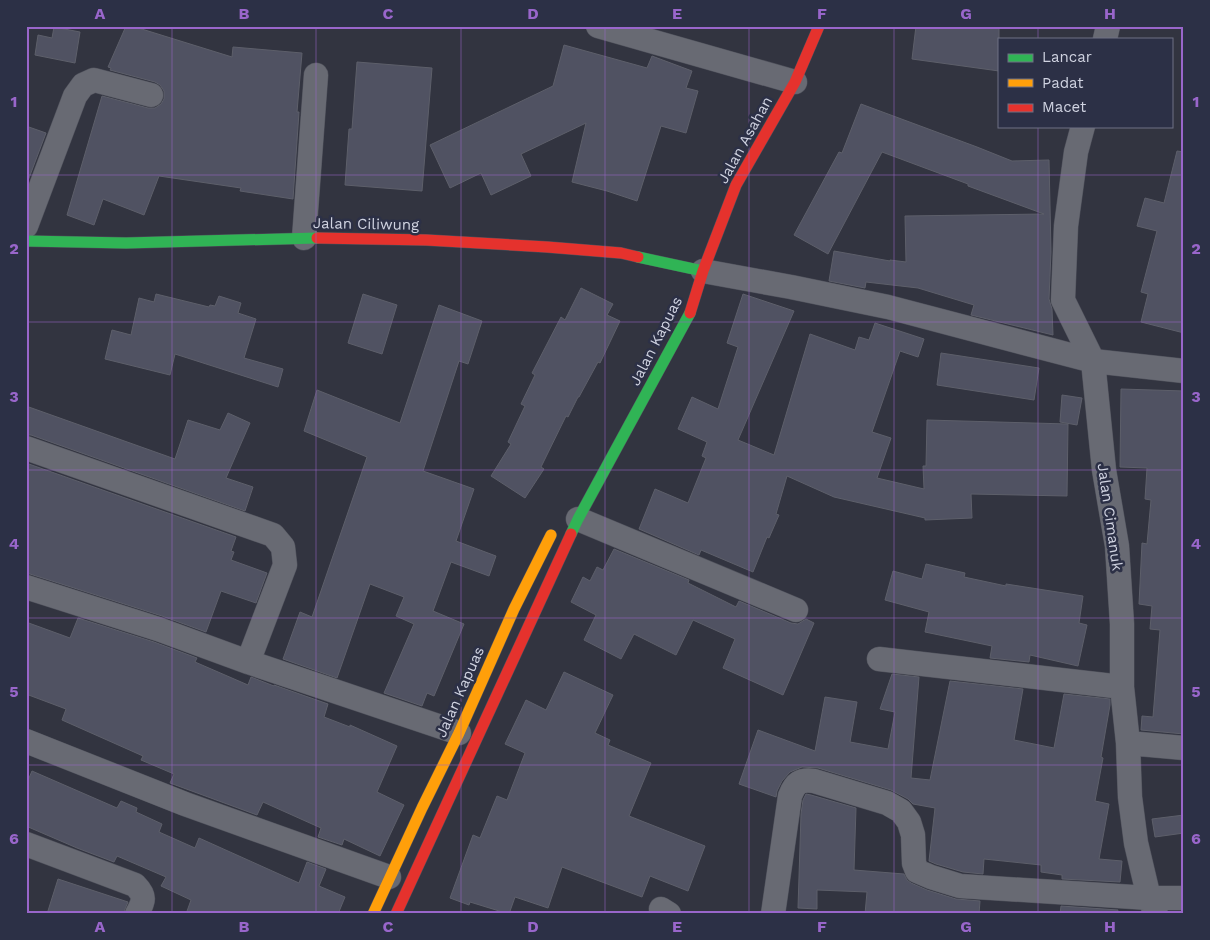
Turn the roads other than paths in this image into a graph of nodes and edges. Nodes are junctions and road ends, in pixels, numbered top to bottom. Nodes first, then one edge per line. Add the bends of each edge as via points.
1 (598, 26) edge
2 (819, 26) edge
3 (316, 74) dead end
4 (795, 82) junction
5 (151, 95) dead end
6 (1082, 128) edge
7 (26, 226) edge
8 (304, 238) junction
9 (26, 241) edge
10 (703, 271) junction
11 (686, 290) dead end
12 (1093, 361) junction
13 (1184, 371) edge
14 (26, 448) edge
15 (578, 519) junction
16 (555, 527) dead end
17 (26, 587) edge
18 (796, 610) dead end
19 (879, 659) dead end
20 (248, 662) junction
21 (1122, 687) junction
22 (459, 733) junction
23 (26, 741) edge
24 (1128, 743) junction
25 (1184, 748) edge
26 (26, 844) edge
27 (389, 877) junction
28 (1184, 898) edge
29 (1152, 906) edge
30 (137, 914) edge
31 (373, 914) edge
32 (396, 914) edge
33 (773, 914) edge

1 - 4 street
2 - 4 street, Jalan Asahan
3 - 8 street
4 - 10 street, Jalan Asahan via 736,185
5 - 7 street via 94,80 82,85 74,96
6 - 12 street, Jalan Cimanuk via 1066,226 1063,300
8 - 9 street, Jalan Ciliwung
8 - 10 street, Jalan Ciliwung via 538,246 621,253
10 - 11 street, Jalan Kapuas
10 - 12 street via 888,307
10 - 15 street, Jalan Kapuas via 691,312
12 - 13 street
12 - 21 street, Jalan Cimanuk via 1104,470 1116,546 1122,624
14 - 20 street via 273,535 283,547 285,565
15 - 18 street
15 - 32 street, Jalan Kapuas
16 - 22 street, Jalan Kapuas via 514,609
17 - 20 street
19 - 21 street
20 - 22 street
21 - 24 street, Jalan Cimanuk
22 - 27 street, Jalan Kapuas
23 - 27 street via 185,804
24 - 25 street
24 - 29 street, Jalan Cimanuk via 1136,843
26 - 30 street via 135,885 143,896
27 - 31 street, Jalan Kapuas
28 - 29 street
29 - 33 street via 960,886 930,877 917,871 913,835 901,811 887,803 805,780 793,788 790,796

